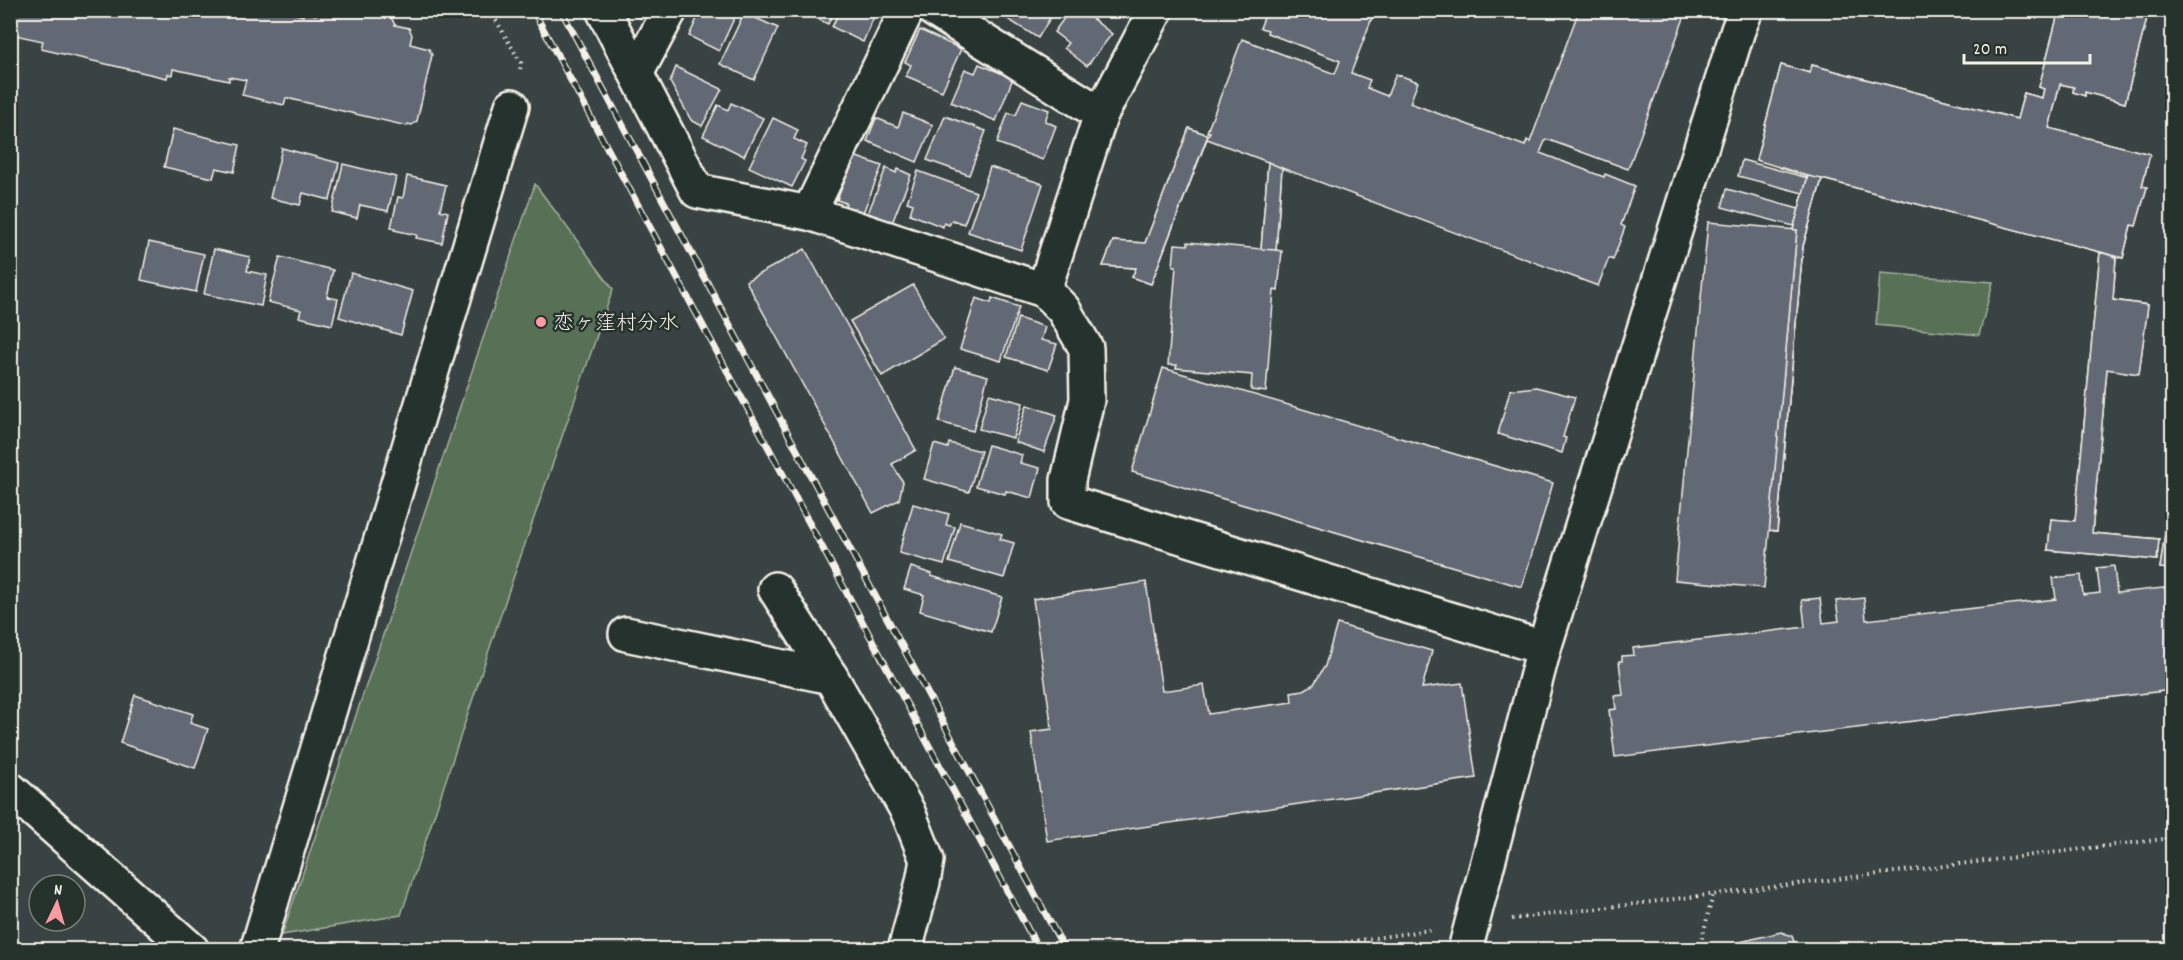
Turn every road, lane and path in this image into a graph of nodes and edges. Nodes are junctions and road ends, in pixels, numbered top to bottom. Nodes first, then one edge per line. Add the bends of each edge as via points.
1 (490, 10) edge
2 (603, 10) edge
3 (670, 10) edge
4 (908, 10) edge
5 (934, 10) edge
6 (1156, 10) edge
7 (1746, 10) edge
8 (637, 72) junction
9 (512, 106) joint
10 (1101, 114) junction
11 (809, 213) junction
12 (1044, 290) junction
13 (774, 589) dead end
14 (626, 634) dead end
15 (1544, 648) junction
16 (831, 677) junction
17 (10, 789) edge
18 (2172, 838) edge
19 (1713, 895) junction
20 (1469, 937) edge
21 (192, 950) edge
22 (257, 950) edge
23 (905, 950) edge
24 (1292, 950) edge
25 (1699, 950) edge

1 - 9 path via 521,63
2 - 8 street
3 - 8 street
4 - 11 street
5 - 10 street
6 - 10 street
7 - 15 street
8 - 11 street via 697,191
9 - 22 street
10 - 12 street
11 - 12 street
12 - 15 street via 1063,309 1086,348 1087,400 1068,480 1068,502
13 - 16 street
14 - 16 street
15 - 20 street
16 - 23 street via 908,812 927,860
17 - 21 street
18 - 19 path
19 - 20 path
19 - 25 path
20 - 24 path

